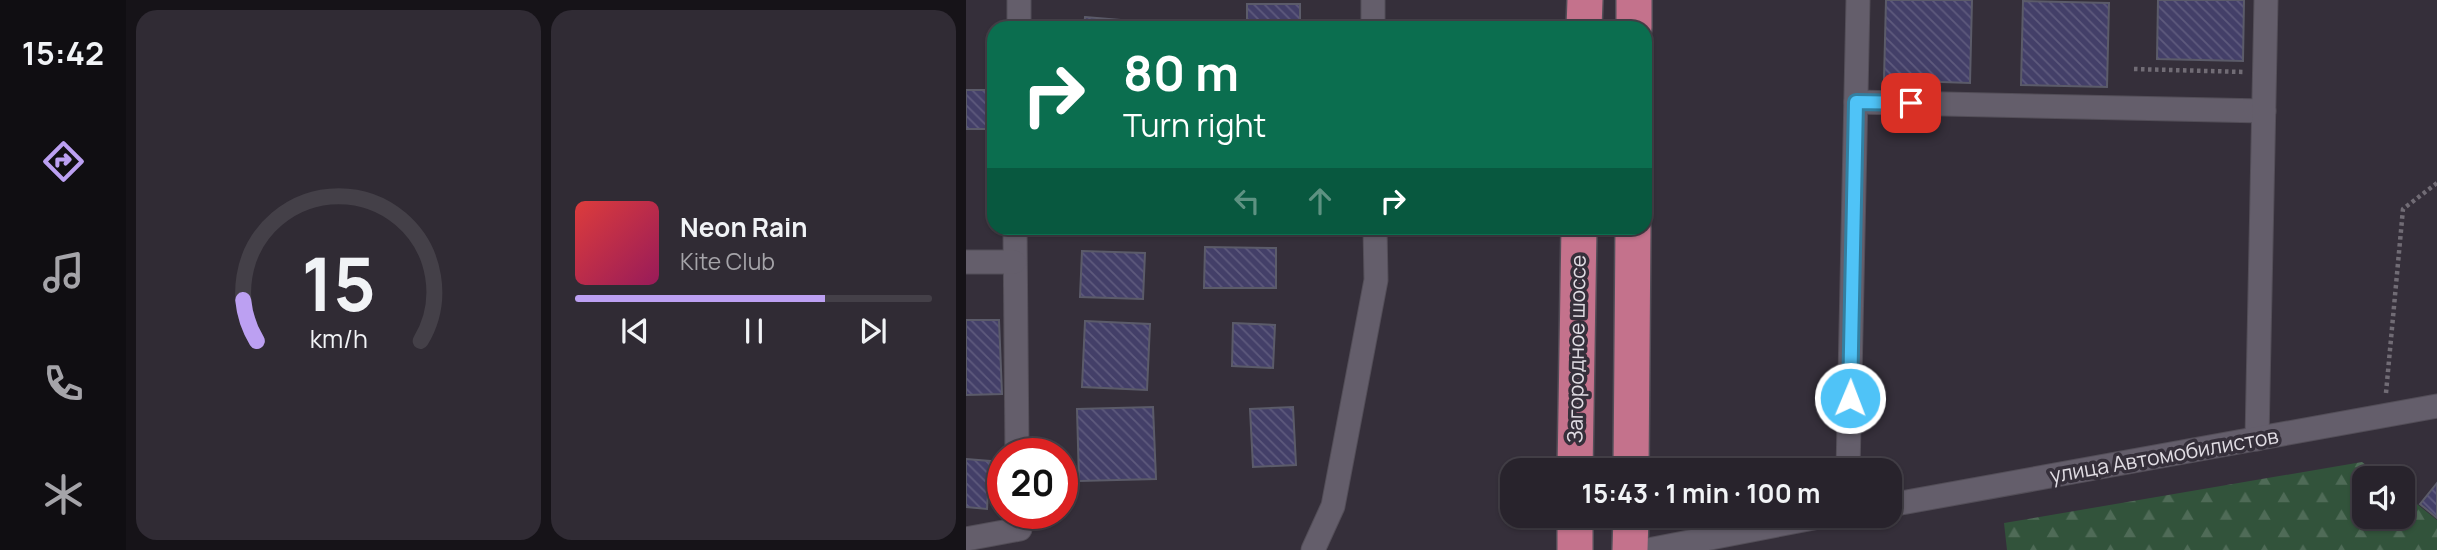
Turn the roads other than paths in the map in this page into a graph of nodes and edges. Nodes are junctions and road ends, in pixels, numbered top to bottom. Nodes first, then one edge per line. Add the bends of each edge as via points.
1 (1019, 0) edge
2 (1373, 0) edge
3 (1585, 0) edge
4 (1634, 0) edge
5 (1858, 0) edge
6 (2266, 0) edge
7 (1019, 21) edge
8 (1373, 21) edge
9 (1584, 21) edge
10 (1634, 21) edge
11 (1856, 102) junction
12 (2264, 111) junction
13 (1015, 235) edge
14 (1375, 235) edge
15 (1579, 235) edge
16 (1633, 235) edge
17 (1014, 261) junction
18 (966, 262) edge
19 (2437, 406) edge
20 (1017, 438) edge
21 (2258, 439) junction
22 (1576, 458) edge
23 (1631, 458) edge
24 (1848, 458) edge
25 (1902, 503) edge
26 (1575, 528) edge
27 (1631, 528) edge
28 (1762, 528) edge
29 (1020, 529) dead end
30 (966, 539) edge
31 (1313, 550) edge
32 (1575, 550) edge
33 (1630, 550) edge
34 (1648, 550) edge

1 - 7 street
2 - 8 street
3 - 9 highway
4 - 10 highway
5 - 11 street
6 - 12 street
11 - 12 street
11 - 24 street
12 - 21 street
13 - 17 street
14 - 31 street via 1376,280 1333,506
15 - 22 highway, Загородное шоссе
16 - 23 highway
17 - 18 street
17 - 20 street
19 - 21 street, улица Автомобилистов
21 - 25 street, улица Автомобилистов
26 - 32 highway
27 - 33 highway
28 - 34 street
29 - 30 street

